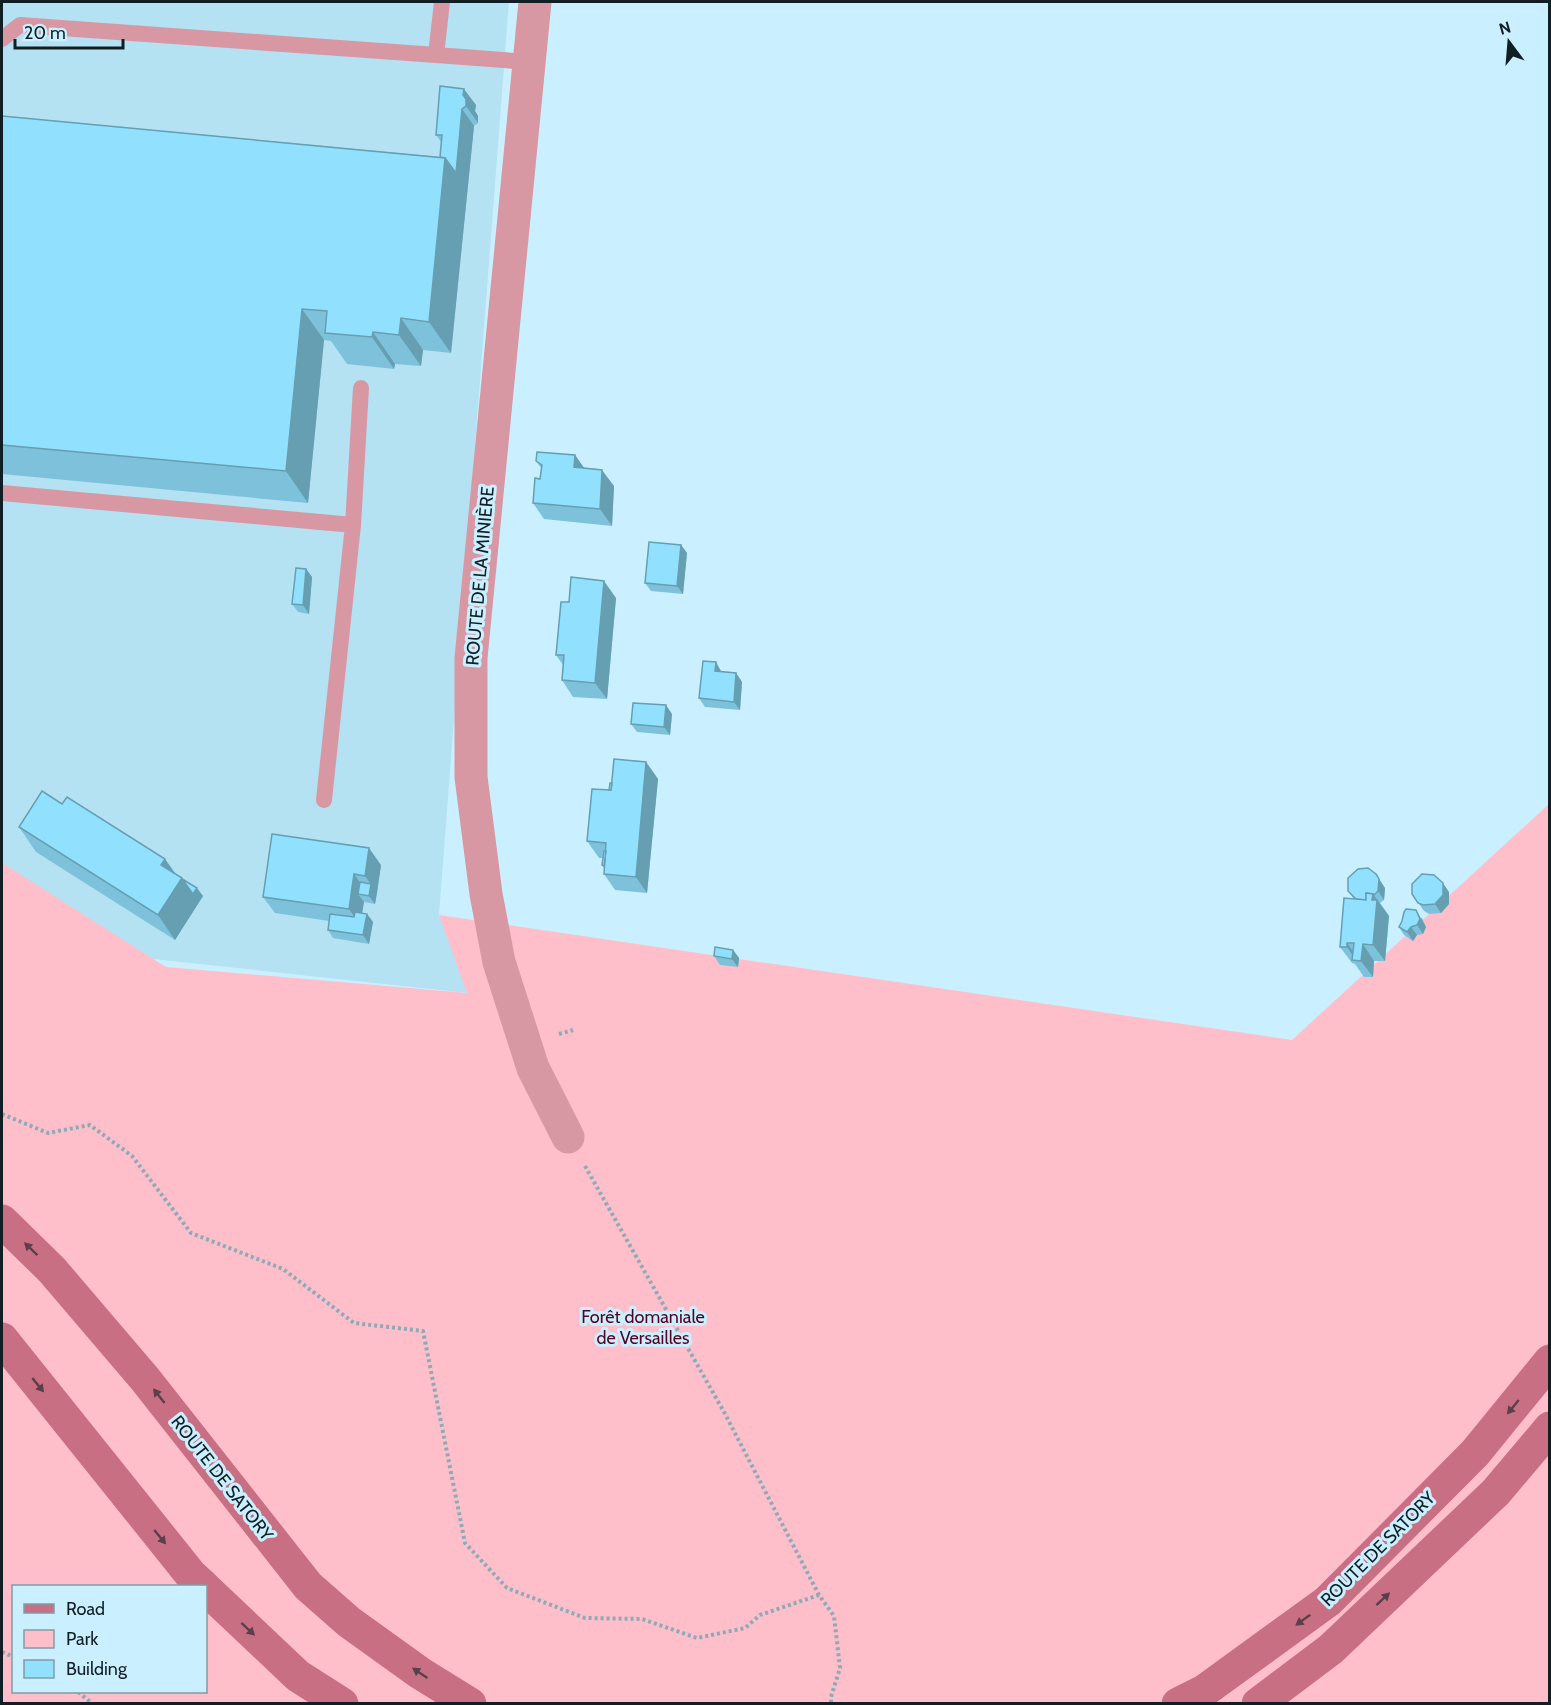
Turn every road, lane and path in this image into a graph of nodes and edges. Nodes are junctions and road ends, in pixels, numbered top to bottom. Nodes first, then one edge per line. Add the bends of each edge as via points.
1 (442, 2) edge
2 (535, 2) edge
3 (2, 18) edge
4 (4, 37) edge
5 (436, 55) junction
6 (529, 62) junction
7 (361, 388) dead end
8 (2, 493) edge
9 (353, 525) junction
10 (324, 800) dead end
11 (2, 1114) edge
12 (568, 1137) joint
13 (2, 1221) edge
14 (2, 1339) edge
15 (1550, 1361) edge
16 (1550, 1428) edge
17 (201, 1585) edge
18 (207, 1591) edge
19 (819, 1595) junction
20 (79, 1693) edge
21 (93, 1704) edge
22 (342, 1704) edge
23 (470, 1704) edge
24 (831, 1704) edge
25 (1178, 1704) edge
26 (1258, 1704) edge

1 - 5 lane
2 - 6 street, ROUTE DE LA MINIÈRE
3 - 4 lane
4 - 5 lane via 20,25
5 - 6 lane
6 - 12 street, ROUTE DE LA MINIÈRE via 471,658 471,777 499,962 533,1068
7 - 9 lane
8 - 9 lane
9 - 10 lane
11 - 19 path via 48,1133 90,1125 132,1156 191,1233 283,1269 354,1323 423,1331 465,1543 507,1588 585,1618 642,1619 697,1638 745,1628 760,1616
12 - 19 path via 724,1412
23 -> 13 main road, ROUTE DE SATORY via 349,1622 308,1586 145,1378 52,1270
14 -> 17 main road
15 -> 25 main road, ROUTE DE SATORY via 1475,1453 1328,1601 1204,1691
26 -> 16 main road, ROUTE DE SATORY via 1331,1649 1496,1492
18 -> 22 main road via 298,1676
19 - 24 path via 834,1616 840,1668
20 - 21 path

